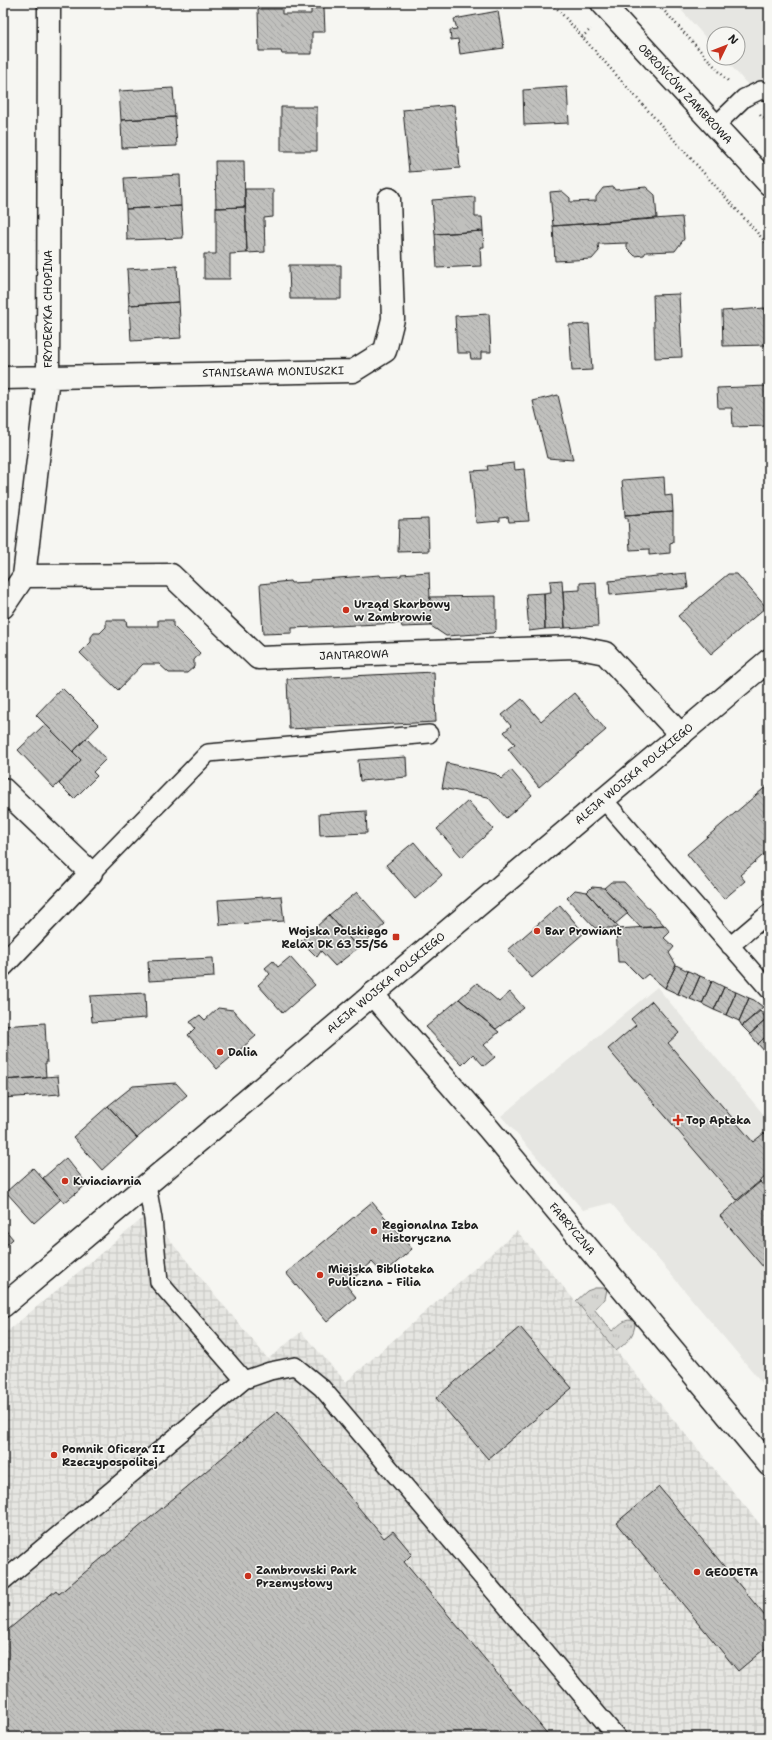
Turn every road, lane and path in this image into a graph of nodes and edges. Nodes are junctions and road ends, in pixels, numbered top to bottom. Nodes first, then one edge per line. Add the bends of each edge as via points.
1 (49, 3) edge
2 (552, 3) edge
3 (602, 3) edge
4 (657, 3) edge
5 (769, 92) edge
6 (744, 98) junction
7 (769, 125) edge
8 (715, 126) junction
9 (769, 184) edge
10 (389, 199) dead end
11 (769, 246) edge
12 (48, 377) junction
13 (3, 378) edge
14 (24, 576) junction
15 (3, 607) edge
16 (769, 660) edge
17 (429, 734) dead end
18 (681, 735) junction
19 (3, 789) edge
20 (603, 799) junction
21 (91, 873) junction
22 (769, 913) edge
23 (730, 946) junction
24 (3, 965) edge
25 (769, 990) edge
26 (372, 994) junction
27 (147, 1185) junction
28 (3, 1306) edge
29 (244, 1380) junction
30 (769, 1465) edge
31 (3, 1581) edge
32 (617, 1737) edge

1 - 12 street, FRYDERYKA CHOPINA
2 - 11 path
3 - 8 street, OBROŃCÓW ZAMBROWA
4 - 6 path
5 - 6 lane via 762,90
6 - 7 path
6 - 8 lane
8 - 9 street, OBROŃCÓW ZAMBROWA
10 - 12 street, STANISŁAWA MONIUSZKI via 393,319 385,351 353,371
12 - 13 street, STANISŁAWA MONIUSZKI
12 - 14 street, FRYDERYKA CHOPINA
14 - 15 street, FRYDERYKA CHOPINA
14 - 18 street, JANTAROWA via 171,575 258,658 575,647 605,653
16 - 18 street, ALEJA WOJSKA POLSKIEGO
17 - 21 lane via 208,753
18 - 20 street, ALEJA WOJSKA POLSKIEGO
19 - 21 street
20 - 23 lane
20 - 26 street, ALEJA WOJSKA POLSKIEGO
21 - 24 street
22 - 23 lane
23 - 25 lane
26 - 27 street, ALEJA WOJSKA POLSKIEGO
26 - 30 street, FABRYCZNA via 488,1128
27 - 28 street, ALEJA WOJSKA POLSKIEGO
27 - 29 lane via 159,1282
29 - 31 lane
29 - 32 lane via 295,1366 322,1388

